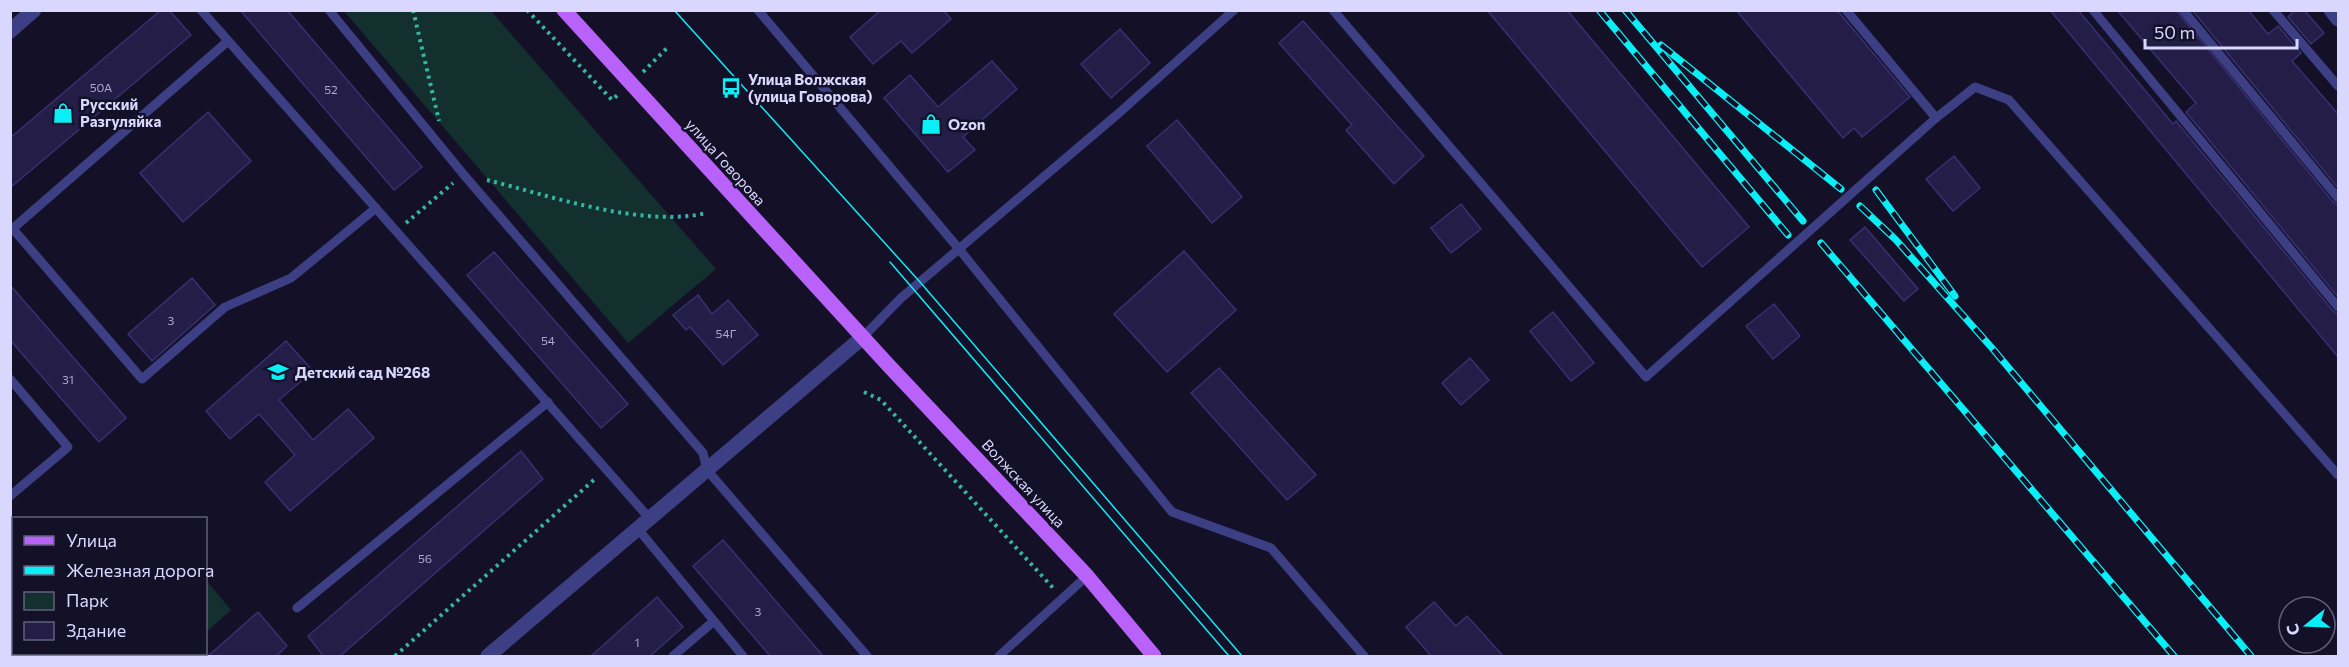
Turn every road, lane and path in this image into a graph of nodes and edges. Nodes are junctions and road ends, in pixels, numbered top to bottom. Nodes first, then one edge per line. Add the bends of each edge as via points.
1 (34, 10) edge
2 (201, 10) edge
3 (329, 10) edge
4 (413, 10) edge
5 (527, 10) edge
6 (564, 10) edge
7 (759, 10) edge
8 (1234, 10) edge
9 (1333, 10) edge
10 (1846, 10) edge
11 (2093, 10) edge
12 (2183, 10) edge
13 (2273, 10) edge
14 (2331, 10) edge
15 (2338, 18) edge
16 (10, 31) edge
17 (228, 40) junction
18 (2338, 86) edge
19 (612, 100) dead end
20 (1936, 118) junction
21 (441, 128) dead end
22 (464, 175) junction
23 (2338, 198) edge
24 (376, 208) junction
25 (707, 213) dead end
26 (12, 230) edge
27 (397, 231) junction
28 (959, 249) junction
29 (2338, 306) edge
30 (863, 337) junction
31 (10, 379) edge
32 (864, 393) dead end
33 (548, 402) junction
34 (606, 470) junction
35 (707, 470) junction
36 (2338, 475) edge
37 (10, 496) edge
38 (650, 519) junction
39 (638, 529) junction
40 (1087, 576) junction
41 (1063, 598) junction
42 (297, 608) dead end
43 (714, 621) junction
44 (395, 657) edge
45 (488, 657) edge
46 (673, 657) edge
47 (743, 657) edge
48 (867, 657) edge
49 (999, 657) edge
50 (1154, 657) edge
51 (1364, 657) edge

1 - 16 street
2 - 17 lane
3 - 22 lane
4 - 21 path
5 - 19 path
6 - 30 main road, улица Говорова
7 - 28 lane
8 - 28 lane
9 - 20 lane via 1646,377
10 - 20 lane
11 - 29 lane
12 - 23 lane
13 - 18 lane
14 - 15 street
17 - 24 lane
17 - 26 lane
20 - 36 lane via 1975,87 2008,100
22 - 25 path via 620,213 687,217
22 - 27 path
22 - 35 lane via 703,453
24 - 26 lane via 291,278 225,307 142,379
24 - 27 lane
27 - 33 lane
28 - 30 lane via 901,298
28 - 51 lane via 1172,512 1271,548
30 - 35 street
30 - 40 main road, Волжская улица
31 - 37 lane via 68,447
32 - 41 path via 881,400
33 - 34 lane
33 - 42 lane
34 - 38 lane
34 - 44 path
35 - 38 street
35 - 48 lane
38 - 39 street
39 - 43 lane
39 - 45 street
40 - 41 lane
40 - 50 main road, Волжская улица
41 - 49 lane
43 - 46 lane
43 - 47 lane

